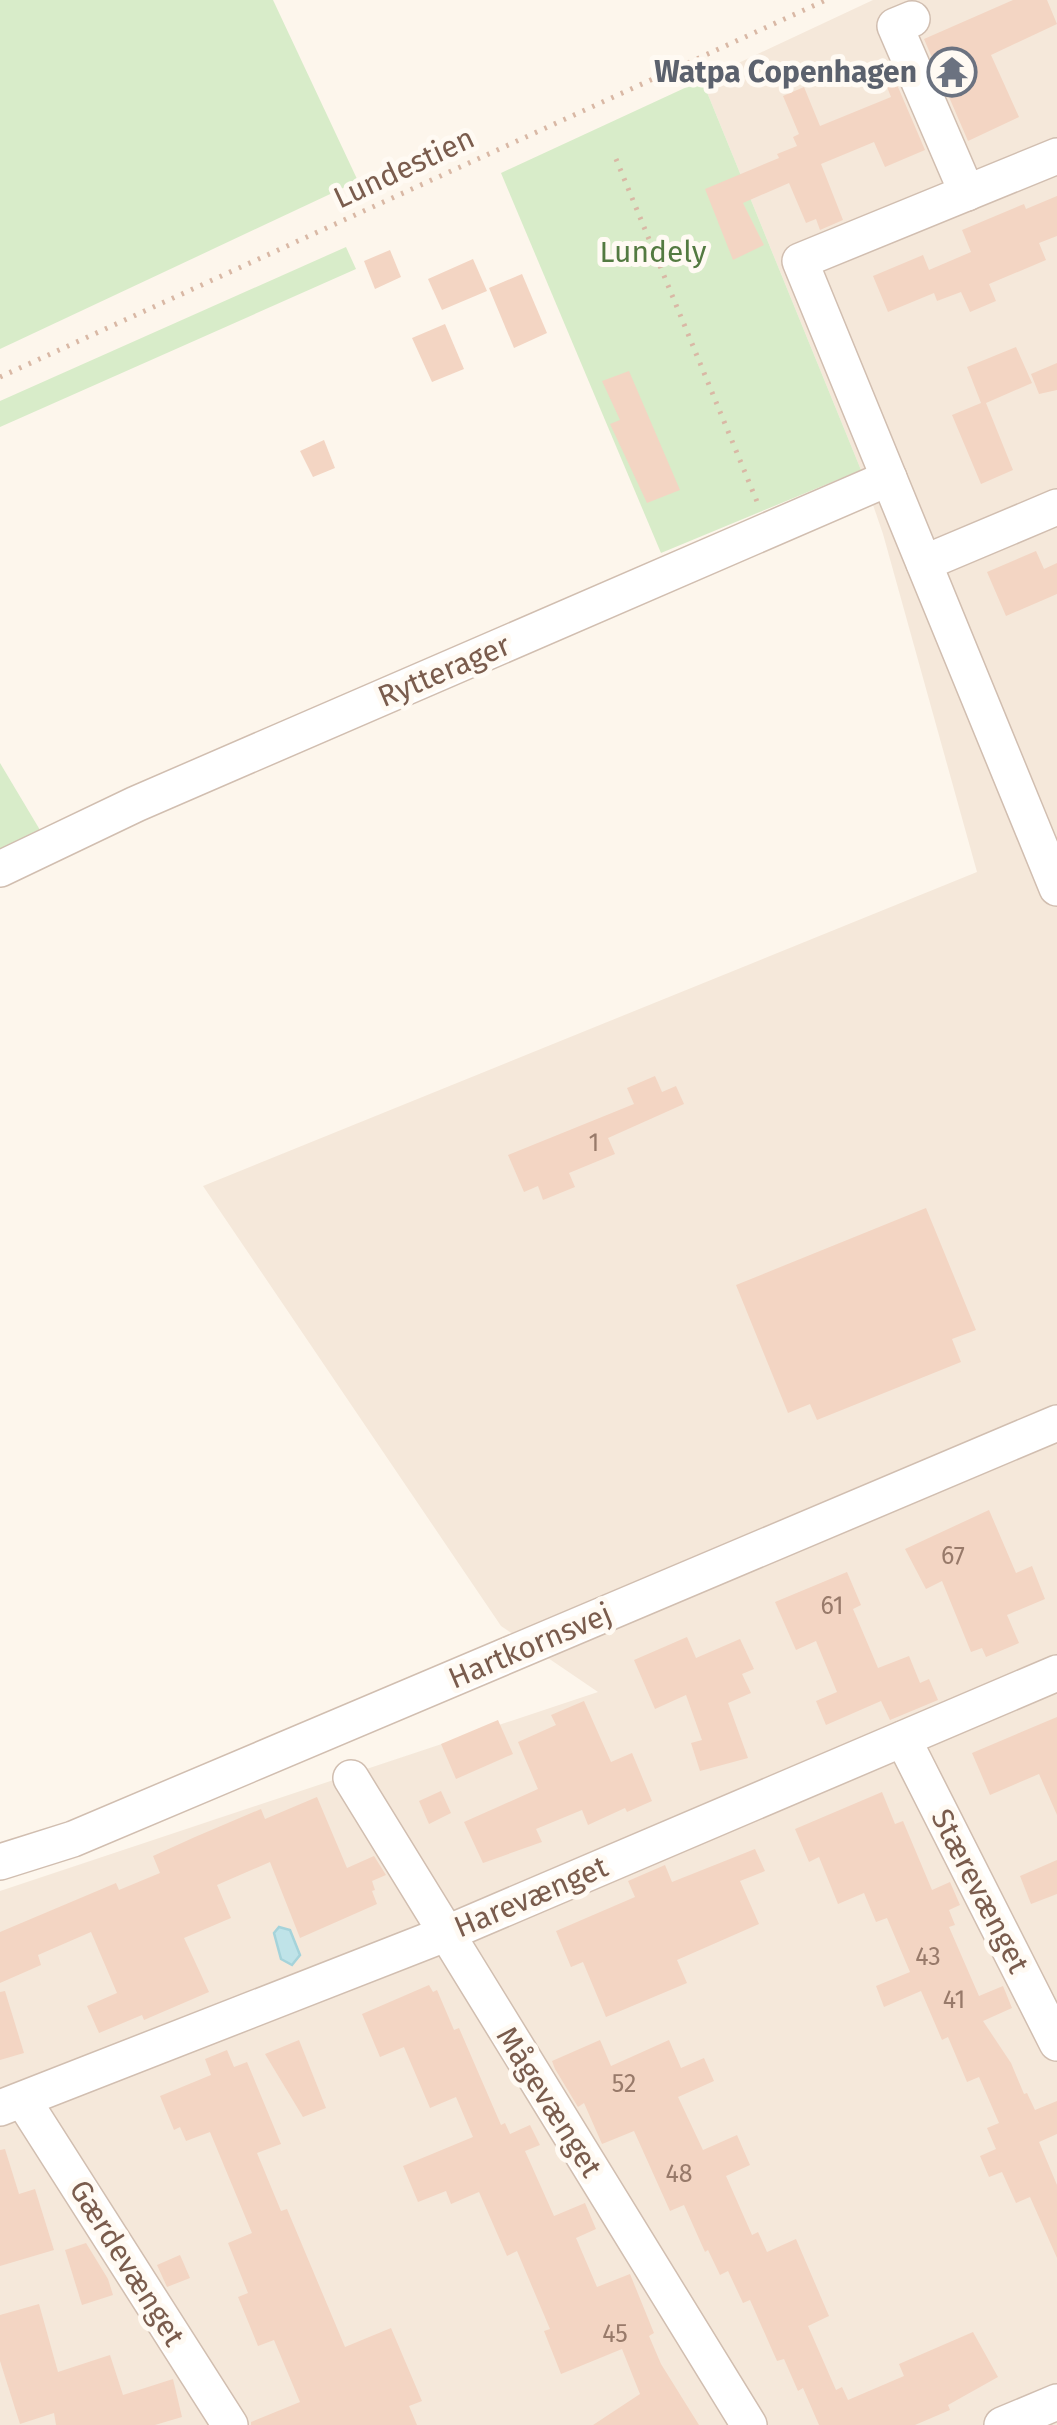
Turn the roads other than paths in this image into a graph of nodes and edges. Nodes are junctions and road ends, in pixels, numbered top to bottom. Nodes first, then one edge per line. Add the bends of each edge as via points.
1 (912, 19) dead end
2 (1057, 156) edge
3 (967, 193) junction
4 (889, 478) junction
5 (1057, 507) edge
6 (924, 563) junction
7 (1049, 844) edge
8 (0, 869) edge
9 (1057, 888) edge
10 (1057, 1422) edge
11 (1057, 1673) edge
12 (903, 1738) junction
13 (352, 1778) dead end
14 (0, 1862) edge
15 (445, 1934) junction
16 (1057, 2042) edge
17 (12, 2104) edge
18 (1057, 2402) edge
19 (230, 2425) edge
20 (750, 2425) edge
21 (1002, 2425) edge

1 - 3 street via 896,26
2 - 3 street
3 - 4 street via 800,261
4 - 6 street
4 - 8 street, Rytterager
5 - 6 street
6 - 7 street
7 - 9 street
10 - 14 street, Hartkornsvej via 73,1839
11 - 12 street, Harevænget
12 - 15 street, Harevænget
12 - 16 street, Stærevænget
13 - 15 street, Mågevænget
15 - 17 street, Harevænget
15 - 20 street, Mågevænget
17 - 19 street, Gærdevænget
18 - 21 street

